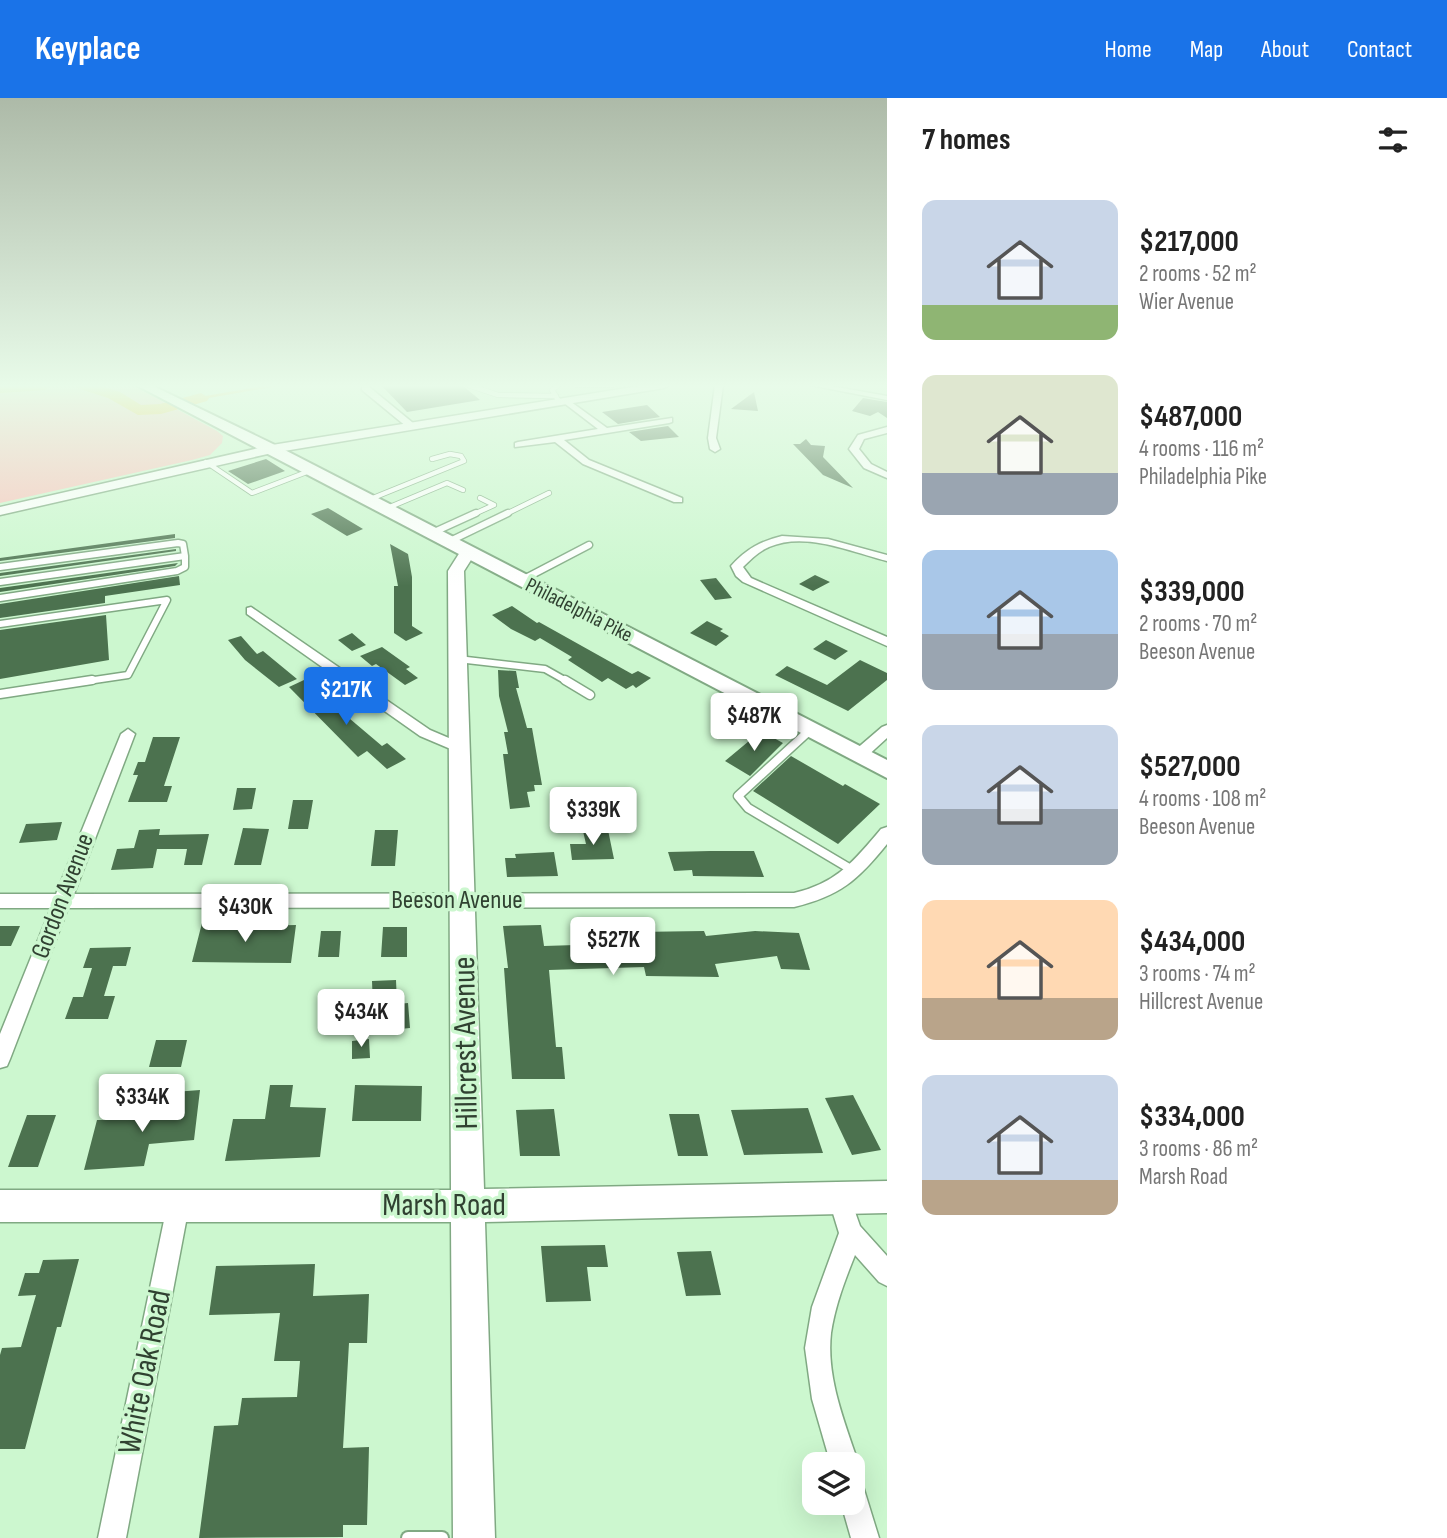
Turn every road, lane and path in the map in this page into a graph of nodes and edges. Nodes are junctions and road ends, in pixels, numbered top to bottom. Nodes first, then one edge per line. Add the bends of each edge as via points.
1 (221, 452) edge
2 (256, 452) edge
3 (278, 452) edge
4 (574, 452) edge
5 (856, 452) edge
6 (432, 459) dead end
7 (206, 462) junction
8 (312, 470) junction
9 (887, 475) edge
10 (463, 490) dead end
11 (550, 494) dead end
12 (480, 498) dead end
13 (368, 500) junction
14 (678, 500) dead end
15 (385, 509) junction
16 (0, 511) edge
17 (432, 533) junction
18 (589, 545) dead end
19 (458, 547) junction
20 (185, 556) junction
21 (887, 558) edge
22 (0, 567) edge
23 (522, 580) junction
24 (0, 582) edge
25 (0, 598) edge
26 (251, 611) dead end
27 (0, 624) edge
28 (887, 642) edge
29 (457, 659) junction
30 (0, 694) edge
31 (590, 695) dead end
32 (810, 730) junction
33 (887, 730) edge
34 (128, 734) dead end
35 (458, 747) junction
36 (859, 755) junction
37 (887, 770) edge
38 (887, 833) edge
39 (855, 871) junction
40 (463, 900) junction
41 (0, 901) edge
42 (61, 901) junction
43 (0, 1059) edge
44 (887, 1196) edge
45 (839, 1198) junction
46 (0, 1206) edge
47 (178, 1206) junction
48 (469, 1206) junction
49 (851, 1233) junction
50 (887, 1274) edge
51 (841, 1452) edge
52 (858, 1515) edge
53 (112, 1538) edge
54 (408, 1538) edge
55 (442, 1538) edge
56 (474, 1538) edge
57 (864, 1538) edge

1 - 7 main road
2 - 7 main road
3 - 8 main road, Philadelphia Pike
4 - 14 street via 586,462
5 - 9 street via 869,468
6 - 13 lane via 446,454 464,459
7 - 8 lane via 252,493
7 - 16 main road
8 - 13 main road, Philadelphia Pike
10 - 15 lane via 447,483
11 - 19 lane
12 - 17 lane via 494,505
13 - 15 main road, Philadelphia Pike
15 - 17 main road, Philadelphia Pike
17 - 19 main road, Philadelphia Pike
18 - 23 lane
19 - 23 main road, Philadelphia Pike
19 - 29 main road, Hillcrest Avenue
20 - 22 lane via 183,544 178,543
20 - 24 lane
20 - 25 lane via 185,567 177,571
21 - 28 street via 787,539 767,543 737,566 747,580
23 - 32 main road, Philadelphia Pike
26 - 35 street via 425,733
27 - 30 lane via 167,600 128,676
29 - 31 lane via 536,667
29 - 35 main road, Hillcrest Avenue
32 - 36 main road, Philadelphia Pike
32 - 39 lane via 739,794 740,800
33 - 36 street
34 - 42 street, Gordon Avenue
35 - 40 main road, Hillcrest Avenue
36 - 37 main road, Philadelphia Pike
38 - 39 street, Beeson Avenue
39 - 40 street, Beeson Avenue via 835,888 794,900
40 - 42 street, Beeson Avenue
40 - 48 main road, Hillcrest Avenue
41 - 42 street, Beeson Avenue
42 - 43 street, Gordon Avenue
44 - 45 main road, Marsh Road
45 - 48 main road, Marsh Road
45 - 49 street
46 - 47 main road, Marsh Road
47 - 48 main road, Marsh Road
47 - 53 street, White Oak Road
48 - 56 main road, Hillcrest Avenue
49 - 50 street
49 - 51 street via 823,1315 818,1346 821,1376
52 - 57 street
54 - 55 lane

